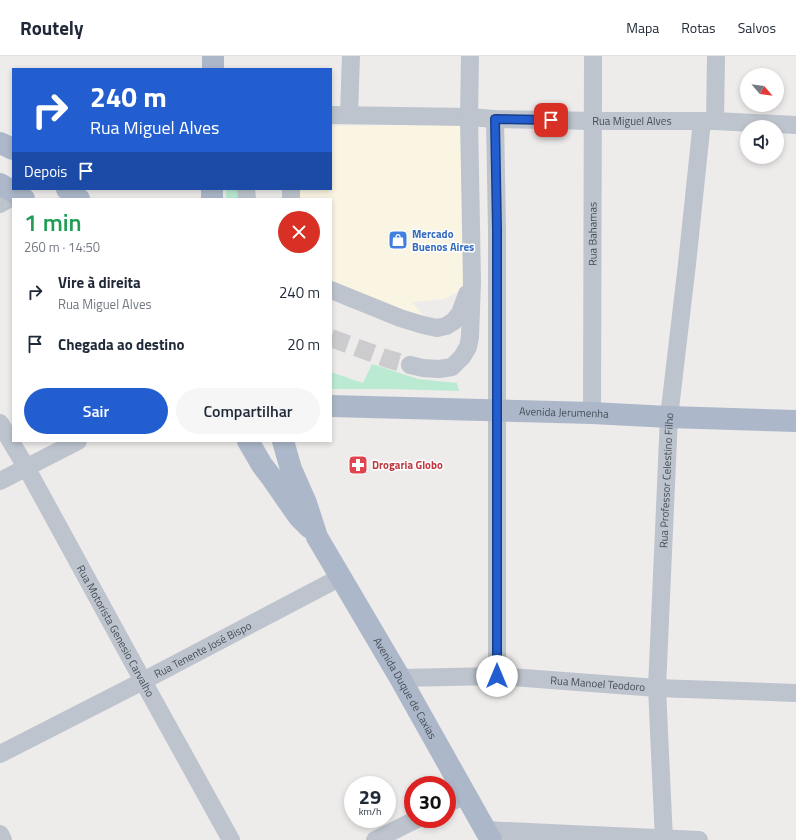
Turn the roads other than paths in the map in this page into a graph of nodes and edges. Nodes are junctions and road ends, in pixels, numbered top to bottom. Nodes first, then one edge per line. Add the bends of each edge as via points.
1 (213, 56) edge
2 (351, 56) edge
3 (470, 56) edge
4 (593, 56) edge
5 (716, 56) edge
6 (213, 68) edge
7 (332, 115) edge
8 (350, 115) junction
9 (468, 117) junction
10 (495, 119) junction
11 (593, 121) junction
12 (709, 121) junction
13 (796, 125) edge
14 (0, 143) edge
15 (12, 149) edge
16 (68, 190) edge
17 (78, 198) edge
18 (472, 282) junction
19 (332, 290) edge
20 (410, 365) tunnel mouth
21 (332, 406) edge
22 (497, 410) junction
23 (592, 413) junction
24 (668, 417) junction
25 (796, 422) edge
26 (0, 423) edge
27 (76, 442) edge
28 (249, 442) edge
29 (283, 442) edge
30 (26, 467) junction
31 (0, 481) edge
32 (317, 537) junction
33 (340, 576) junction
34 (497, 676) junction
35 (400, 678) junction
36 (143, 681) junction
37 (657, 688) junction
38 (796, 693) edge
39 (0, 754) edge
40 (445, 776) edge
41 (456, 800) edge
42 (404, 826) edge
43 (0, 834) edge
44 (488, 835) edge
45 (3, 840) edge
46 (231, 840) edge
47 (375, 840) edge
48 (664, 840) edge
49 (699, 840) edge

1 - 6 main road
2 - 8 street
3 - 9 street
4 - 11 street, Rua Bahamas
5 - 12 street, Rua Professor Celestino Filho
7 - 8 street, Rua Miguel Alves
8 - 9 street, Rua Miguel Alves
9 - 10 street, Rua Miguel Alves
9 - 18 street
10 - 11 street, Rua Miguel Alves
10 - 22 street
11 - 12 street, Rua Miguel Alves
11 - 23 street, Rua Bahamas
12 - 13 street, Rua Miguel Alves
12 - 24 street, Rua Professor Celestino Filho via 687,264
14 - 15 main road
16 - 17 main road
18 - 19 street via 460,313 454,321 437,328 400,318
18 - 20 street via 470,337 462,357 452,367 439,369
21 - 22 main road, Avenida Jerumenha
22 - 23 main road, Avenida Jerumenha
22 - 34 street
23 - 24 main road, Avenida Jerumenha
24 - 25 main road, Avenida Jerumenha
24 - 37 street, Rua Professor Celestino Filho
26 - 30 street, Rua Motorista Genesio Carvalho
27 - 30 street
28 - 32 main road, Avenida Duque de Caxias via 299,517
29 - 32 main road, Avenida Duque de Caxias
30 - 31 street
30 - 36 street, Rua Motorista Genesio Carvalho
32 - 33 main road, Avenida Duque de Caxias
33 - 35 main road, Avenida Duque de Caxias
33 - 36 street, Rua Tenente José Bispo
34 - 35 street, Rua Manoel Teodoro
34 - 37 street, Rua Manoel Teodoro
35 - 40 main road, Avenida Duque de Caxias
36 - 39 street, Rua Tenente José Bispo
36 - 46 street, Rua Motorista Genesio Carvalho
37 - 38 street, Rua Manoel Teodoro
37 - 48 street, Rua Professor Celestino Filho
41 - 44 main road, Avenida Duque de Caxias
42 - 47 street
43 - 45 street
44 - 48 street via 570,834
48 - 49 street

